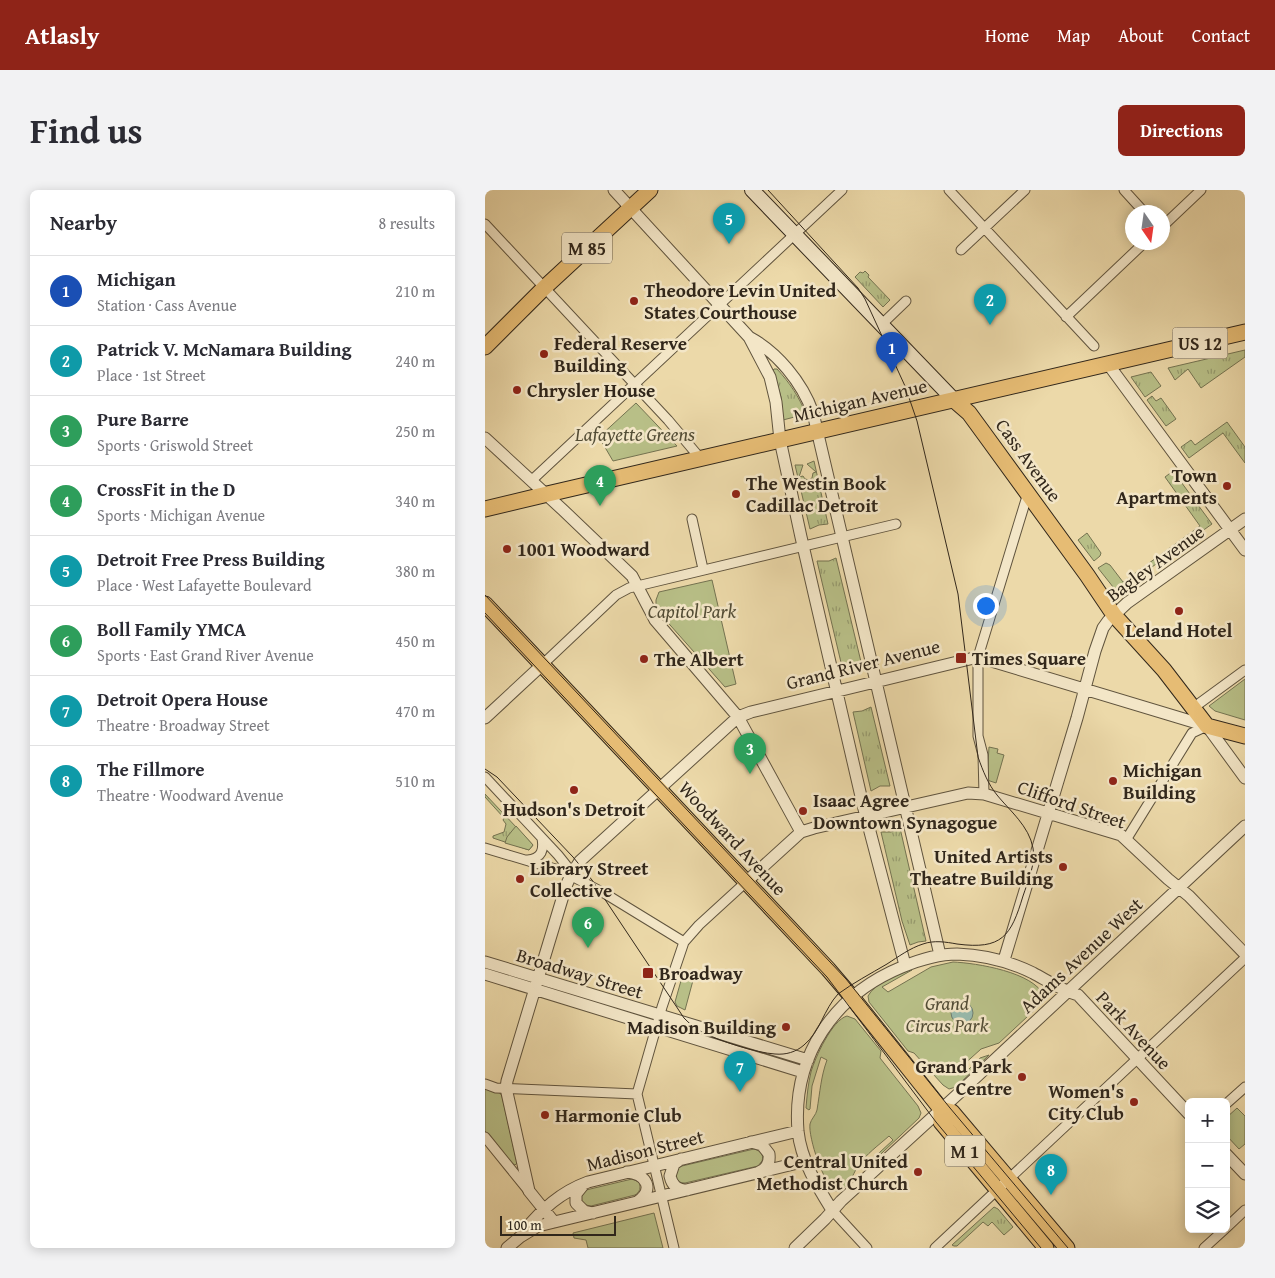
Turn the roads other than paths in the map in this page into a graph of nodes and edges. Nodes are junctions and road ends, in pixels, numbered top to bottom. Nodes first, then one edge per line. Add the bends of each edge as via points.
1 (614, 190) edge
2 (650, 190) edge
3 (752, 190) edge
4 (842, 190) edge
5 (949, 190) edge
6 (1025, 190) edge
7 (1124, 190) edge
8 (1201, 190) edge
9 (1138, 205) edge
10 (630, 208) junction
11 (1170, 219) edge
12 (485, 224) edge
13 (985, 228) junction
14 (794, 235) junction
15 (961, 250) dead end
16 (1137, 250) edge
17 (544, 288) junction
18 (906, 301) dead end
19 (719, 304) junction
20 (1066, 317) junction
21 (881, 325) junction
22 (1245, 332) edge
23 (749, 337) junction
24 (1094, 346) dead end
25 (485, 347) edge
26 (1108, 364) junction
27 (633, 385) junction
28 (954, 400) junction
29 (817, 431) junction
30 (485, 438) edge
31 (780, 440) junction
32 (700, 458) junction
33 (531, 481) junction
34 (1028, 493) junction
35 (546, 494) junction
36 (485, 509) edge
37 (692, 519) dead end
38 (1245, 519) edge
39 (896, 524) dead end
40 (1230, 530) junction
41 (842, 536) junction
42 (803, 546) junction
43 (1245, 550) edge
44 (703, 569) junction
45 (637, 586) junction
46 (485, 604) edge
47 (1114, 615) junction
48 (979, 657) junction
49 (542, 665) junction
50 (1245, 670) edge
51 (877, 682) junction
52 (1085, 690) junction
53 (837, 692) junction
54 (1193, 708) junction
55 (738, 717) junction
56 (485, 718) edge
57 (1207, 726) junction
58 (1245, 736) edge
59 (485, 777) edge
60 (1245, 778) edge
61 (659, 790) junction
62 (984, 794) junction
63 (905, 808) junction
64 (1049, 813) junction
65 (866, 817) junction
66 (1245, 826) edge
67 (801, 832) junction
68 (542, 837) junction
69 (1126, 840) junction
70 (485, 848) edge
71 (527, 861) junction
72 (571, 875) junction
73 (746, 882) junction
74 (1179, 888) junction
75 (684, 942) junction
76 (940, 956) junction
77 (1245, 956) edge
78 (1004, 960) junction
79 (485, 962) edge
80 (905, 965) junction
81 (485, 974) edge
82 (536, 984) junction
83 (1067, 992) junction
84 (851, 996) junction
85 (660, 1015) junction
86 (656, 1027) junction
87 (1137, 1059) junction
88 (808, 1060) junction
89 (803, 1072) junction
90 (485, 1084) edge
91 (1245, 1087) edge
92 (506, 1088) junction
93 (637, 1094) junction
94 (1230, 1100) edge
95 (941, 1109) junction
96 (1185, 1110) edge
97 (798, 1131) junction
98 (485, 1136) edge
99 (751, 1142) junction
100 (682, 1158) junction
101 (1230, 1158) edge
102 (806, 1161) junction
103 (654, 1165) junction
104 (625, 1172) junction
105 (757, 1173) junction
106 (1245, 1174) edge
107 (1009, 1179) junction
108 (588, 1182) junction
109 (687, 1190) junction
110 (998, 1190) junction
111 (529, 1191) junction
112 (661, 1196) junction
113 (633, 1203) junction
114 (544, 1209) junction
115 (832, 1210) junction
116 (1245, 1210) edge
117 (593, 1213) junction
118 (554, 1222) junction
119 (1230, 1224) edge
120 (1220, 1233) edge
121 (520, 1237) junction
122 (507, 1248) edge
123 (674, 1248) edge
124 (795, 1248) edge
125 (867, 1248) edge
126 (935, 1248) edge
127 (1047, 1248) edge
128 (1067, 1248) edge
129 (1204, 1248) edge

1 - 10 street
2 - 10 main road, M 85
3 - 14 main road, Cass Avenue
4 - 14 street
5 - 13 street
6 - 13 street
7 - 9 street
8 - 11 street
10 - 17 main road, M 85
10 - 19 street
12 - 17 street
13 - 15 street
13 - 20 street
14 - 19 street
14 - 21 main road, Cass Avenue
16 - 20 street
17 - 25 main road, M 85
17 - 27 street
18 - 21 street
19 - 23 street
19 - 27 street
20 - 24 street
21 - 28 main road, Cass Avenue
22 - 26 main road, Michigan Avenue / US 12
23 - 29 street via 763,345 785,367 810,406
23 - 31 street via 773,386
26 - 28 main road, Michigan Avenue / US 12
26 - 40 street
27 - 32 street
27 - 33 street
28 - 29 main road, Michigan Avenue
28 - 34 main road, Cass Avenue via 969,413
29 - 31 main road, Michigan Avenue
29 - 41 street
30 - 33 street
31 - 32 main road, Michigan Avenue
31 - 42 street
32 - 35 main road, Michigan Avenue
33 - 35 street
34 - 47 main road, Cass Avenue
34 - 48 street
35 - 36 main road, Michigan Avenue
35 - 45 street via 632,576
37 - 44 street
38 - 40 street, Bagley Avenue
39 - 41 street
40 - 43 street
40 - 47 street, Bagley Avenue
41 - 42 street
41 - 51 street
42 - 44 street
42 - 53 street
44 - 45 street
45 - 49 street via 616,595
45 - 55 street via 655,620
46 - 49 main road, Woodward Avenue
47 - 52 street, Bagley Avenue via 1099,638
47 - 54 main road, Cass Avenue via 1159,664
48 - 51 street, Grand River Avenue
48 - 52 street
48 - 62 street via 978,736 983,755
49 - 56 street
49 - 61 main road, Woodward Avenue
50 - 54 street
51 - 53 street, Grand River Avenue
51 - 63 street
52 - 57 street
52 - 64 street, Bagley Avenue
53 - 55 street, Grand River Avenue
53 - 65 street
54 - 57 main road, Cass Avenue
55 - 61 street, Grand River Avenue
55 - 67 street
57 - 58 main road
57 - 60 street, Cass Avenue
57 - 69 street via 1192,734
59 - 68 street
61 - 72 street, Grand River Avenue via 580,861
61 - 73 main road, Woodward Avenue
62 - 63 street, Clifford Street via 968,793
62 - 64 street, Clifford Street
63 - 65 street, Clifford Street
63 - 76 street
64 - 69 street, Clifford Street via 1113,832
64 - 78 street, Bagley Avenue
65 - 67 street, Clifford Street
65 - 80 street
66 - 74 street, Adams Avenue West
67 - 73 street, Clifford Street
68 - 71 street via 542,853
68 - 72 street
69 - 74 street, Clifford Street
70 - 71 street
71 - 72 street
72 - 75 street
72 - 82 street, Grand River Avenue
73 - 75 street
73 - 84 main road, Woodward Avenue
74 - 77 street, Clifford Street
74 - 83 street, Adams Avenue West
75 - 85 street
76 - 78 street, Park Avenue via 979,955
76 - 80 street, Park Avenue
77 - 87 street
78 - 83 street, Park Avenue
79 - 82 street, Broadway Street
80 - 84 street, Park Avenue
81 - 82 street, Broadway Street
82 - 85 street, Broadway Street
82 - 86 street, Broadway Street
82 - 92 street, Grand River Avenue
83 - 87 street, Park Avenue via 1078,995
83 - 95 street, Adams Avenue West
84 - 88 street, Park Avenue via 836,1011
84 - 95 main road, Woodward Avenue
85 - 86 street
85 - 88 street, Broadway Street
86 - 89 street, Broadway Street
86 - 93 street
87 - 96 street, Park Avenue
87 - 107 street
88 - 89 street, Park Avenue
89 - 97 street, Park Avenue via 798,1095
90 - 92 street
91 - 94 street
92 - 93 street
92 - 111 street
93 - 103 street
95 - 107 main road, Woodward Avenue / M 1 via 952,1112
95 - 110 main road, Woodward Avenue / M 1 via 941,1122
95 - 115 street, Adams Avenue West
97 - 99 street, Madison Street
97 - 102 street, Park Avenue
98 - 111 street
99 - 100 street, Madison Street
99 - 105 street via 762,1145 769,1154 769,1164
100 - 103 street, Madison Street
100 - 109 street via 674,1164 670,1176 679,1190
101 - 106 street
102 - 105 street, Madison Street
102 - 115 street, Park Avenue
103 - 104 street, Madison Street
103 - 112 street
104 - 108 street, Madison Street
104 - 113 street via 640,1175 647,1183 645,1196
105 - 109 street, Madison Street
107 - 110 street
107 - 128 main road, Woodward Avenue / M 1
108 - 114 street, Madison Street via 563,1194
108 - 117 street via 579,1188 575,1198 580,1208
109 - 112 street, Madison Street
110 - 126 street
110 - 127 main road, Woodward Avenue / M 1
111 - 114 street
112 - 113 street, Madison Street
112 - 123 street
113 - 117 street, Madison Street
114 - 118 street
114 - 121 street, Madison Street
115 - 124 street, Adams Avenue West
115 - 125 street
116 - 119 street
117 - 118 street, Madison Street
118 - 121 street, Madison Street via 538,1226
120 - 129 street
121 - 122 street, Madison Street

